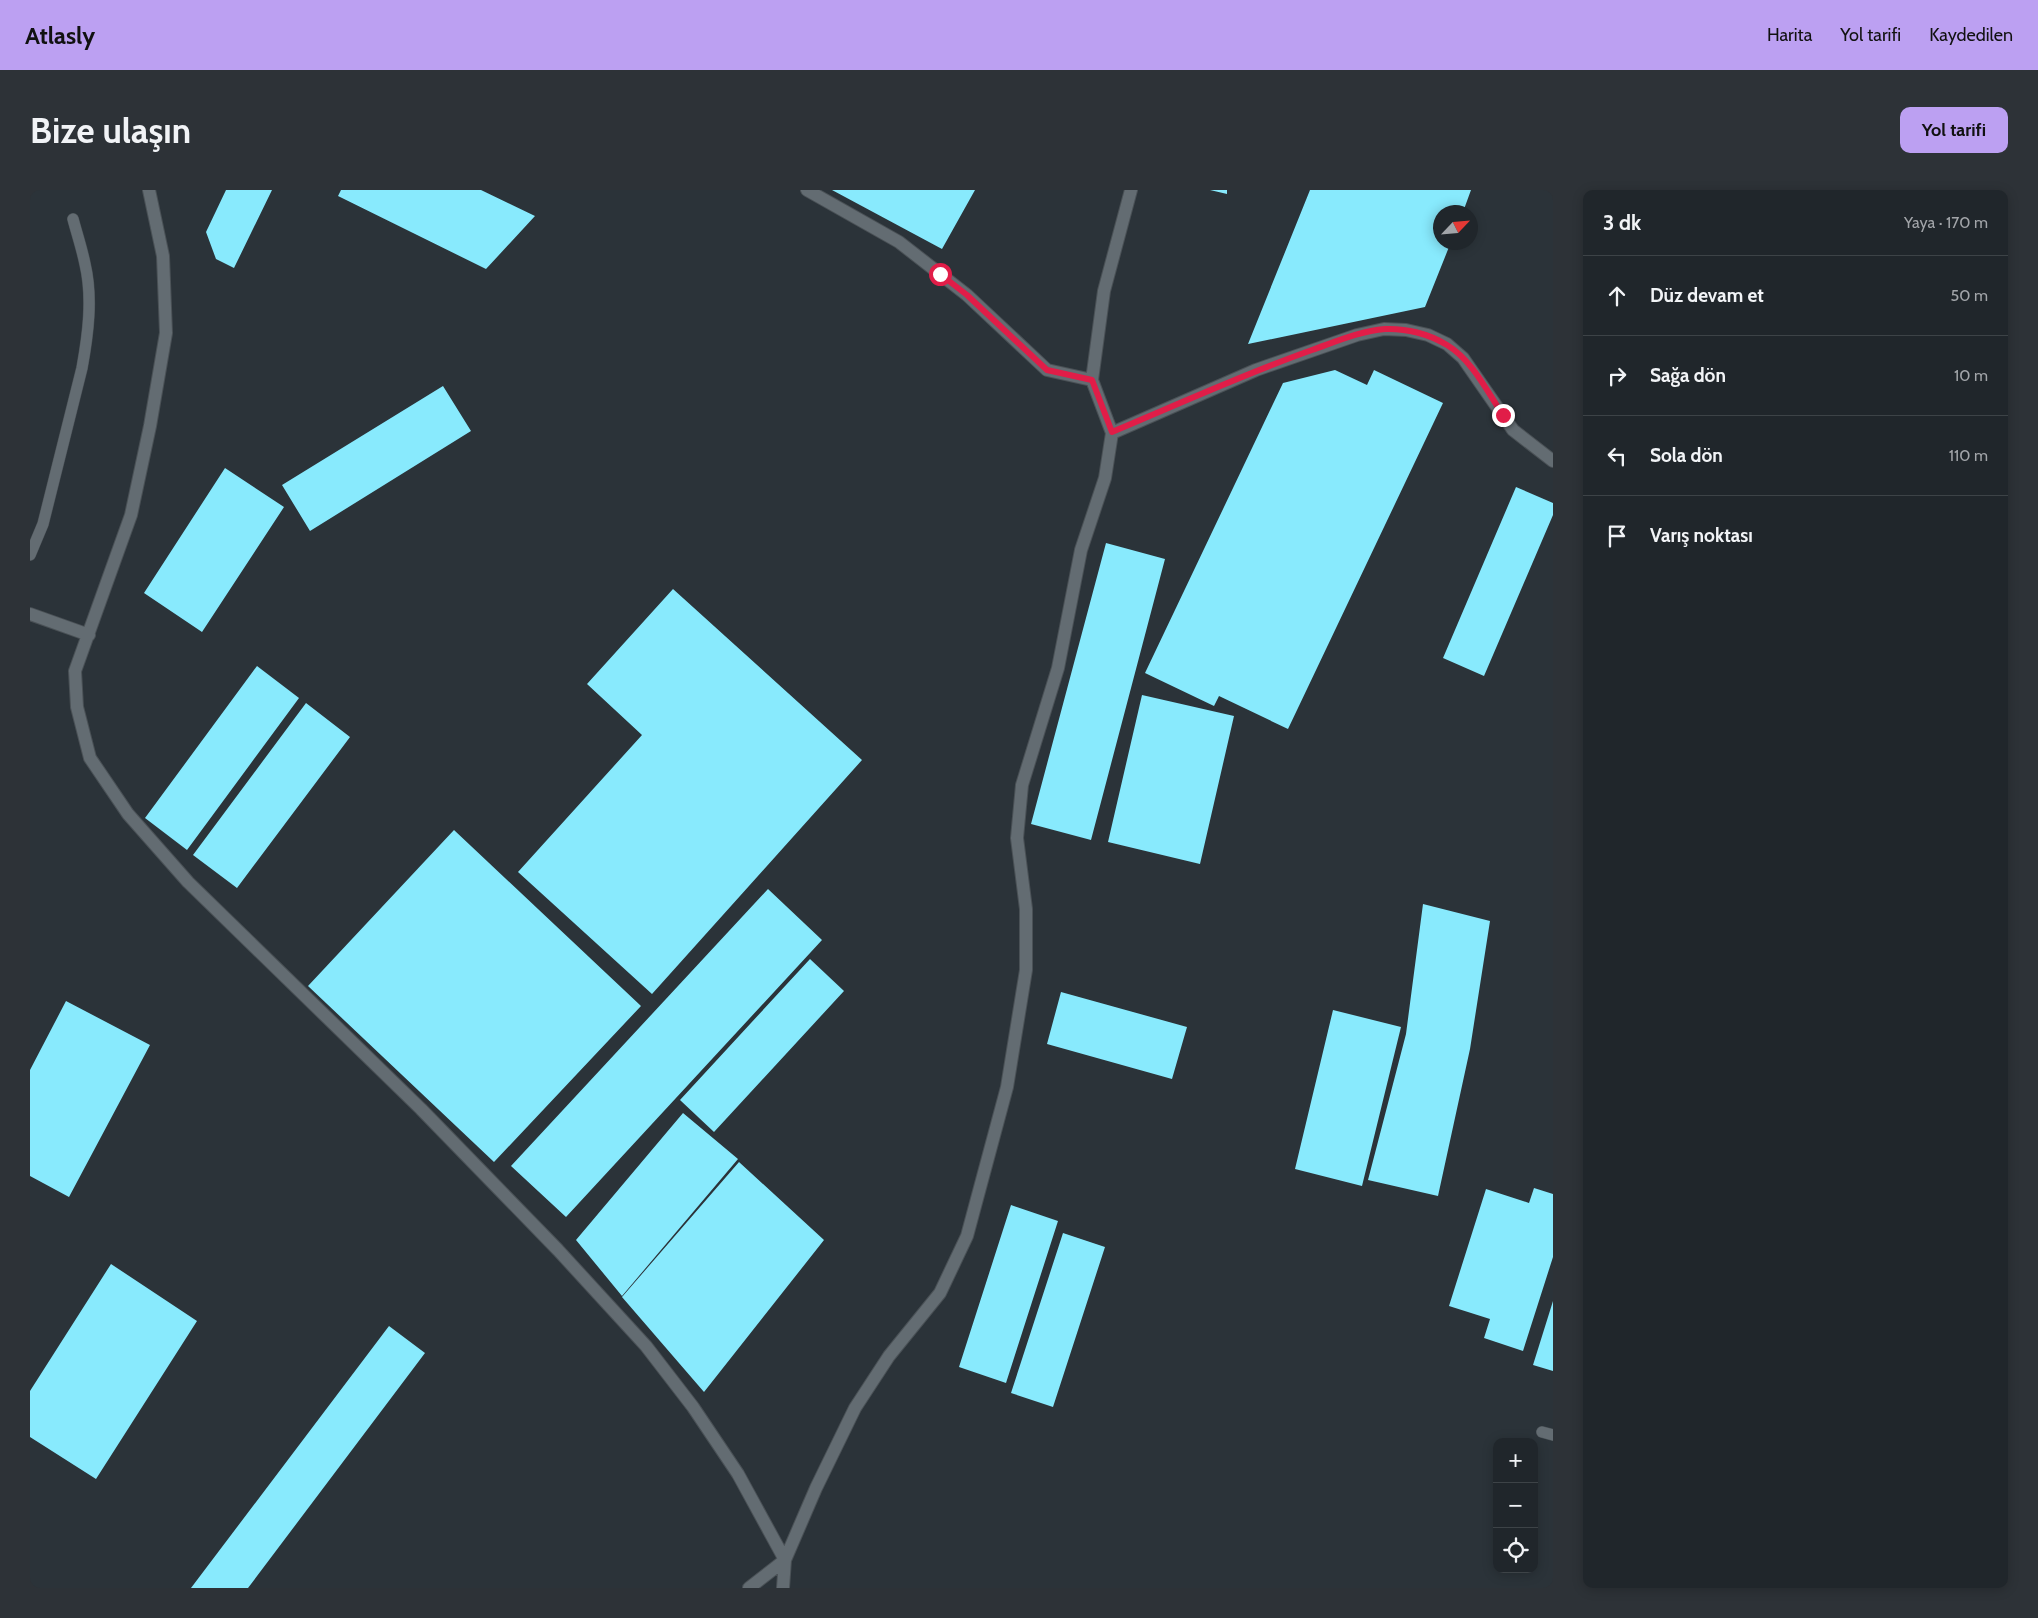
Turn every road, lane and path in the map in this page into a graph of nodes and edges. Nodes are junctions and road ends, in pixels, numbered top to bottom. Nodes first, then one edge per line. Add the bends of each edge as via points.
1 (149, 190) edge
2 (807, 190) edge
3 (1131, 190) edge
4 (73, 219) dead end
5 (1092, 380) junction
6 (1112, 432) junction
7 (1553, 461) edge
8 (30, 555) edge
9 (30, 614) edge
10 (90, 635) junction
11 (785, 1560) junction
12 (749, 1588) edge
13 (783, 1588) edge

1 - 10 street via 163,256 166,333 131,515
2 - 5 street via 899,242 967,295 1047,370
3 - 5 street via 1104,290
4 - 8 lane via 86,265 87,344 43,524
5 - 6 street
6 - 7 street via 1265,367 1357,335 1384,329 1406,330 1447,344 1463,358 1513,430
6 - 11 street via 1105,478 1081,550 1058,668 1022,785 1017,838 1026,909 1026,970 1007,1087 968,1236 940,1293 889,1356 855,1408
9 - 10 street
10 - 11 street via 75,671 77,706 90,758 128,814 188,882 435,1123 646,1346 693,1407 738,1474
11 - 12 street
11 - 13 street

